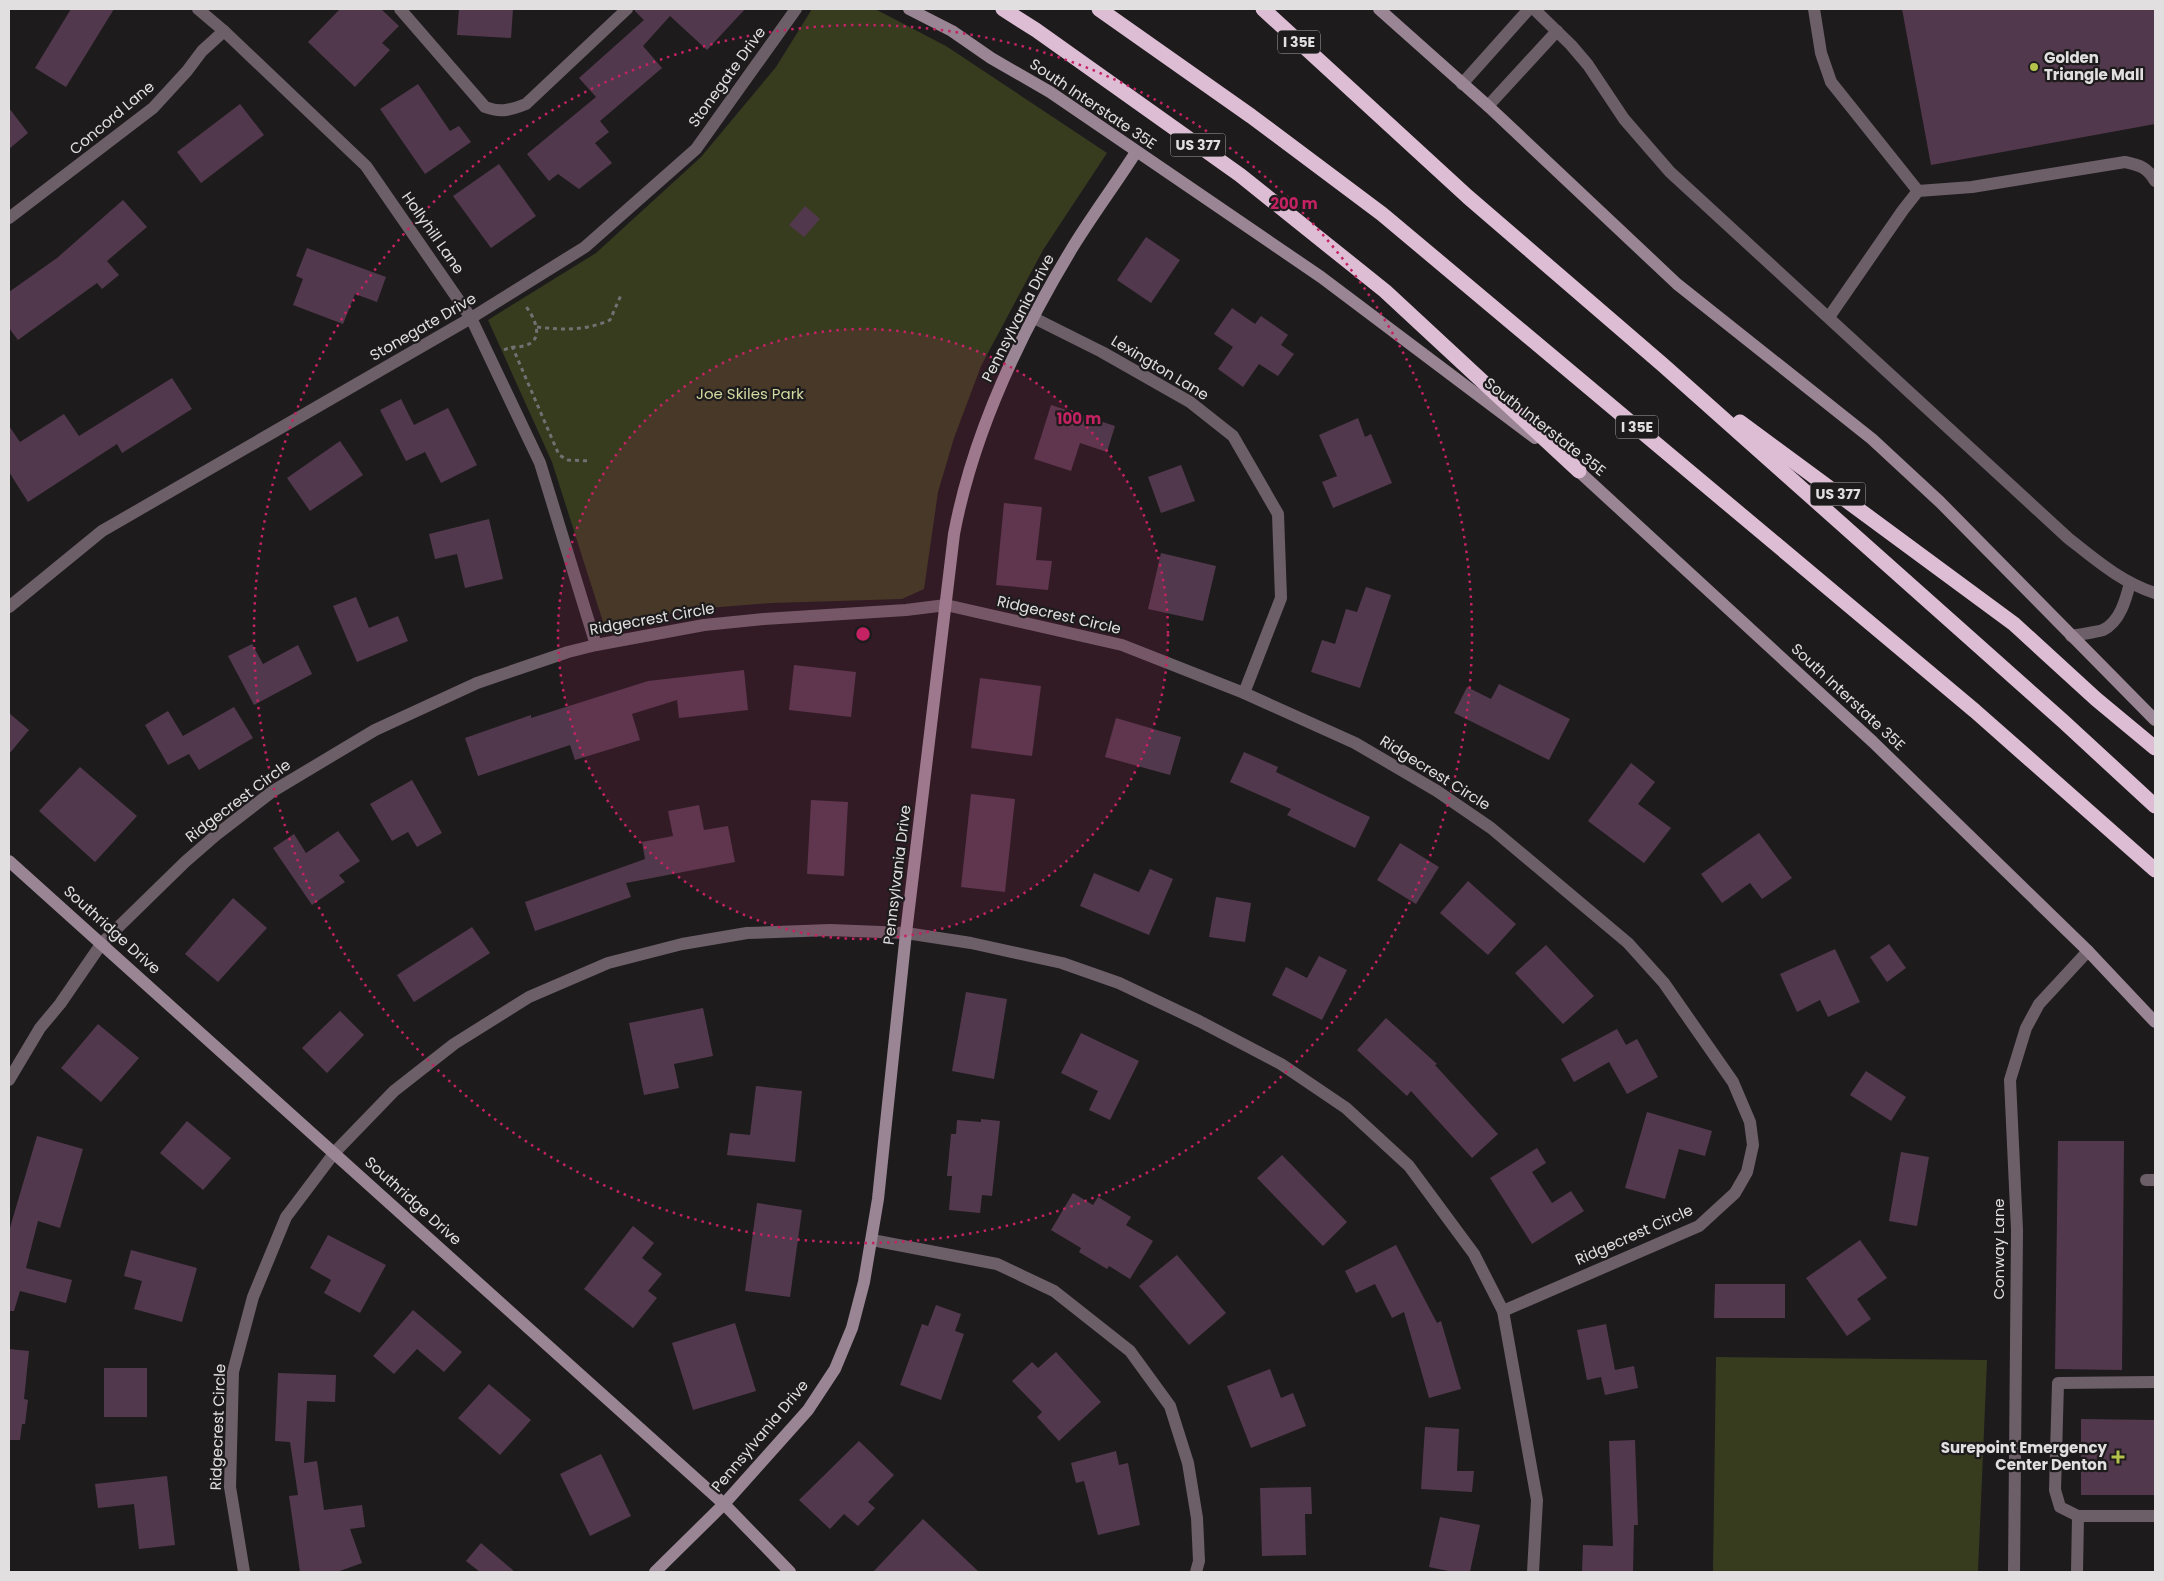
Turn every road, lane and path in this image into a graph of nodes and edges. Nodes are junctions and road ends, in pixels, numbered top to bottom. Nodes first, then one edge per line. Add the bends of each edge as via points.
1 (198, 9) edge
2 (400, 9) edge
3 (627, 9) edge
4 (796, 9) edge
5 (909, 9) edge
6 (1004, 9) edge
7 (1099, 9) edge
8 (1263, 9) edge
9 (1379, 9) edge
10 (1529, 9) edge
11 (1534, 9) edge
12 (1814, 9) edge
13 (224, 31) junction
14 (1557, 31) junction
15 (1462, 84) junction
16 (1488, 106) junction
17 (1136, 152) junction
18 (2155, 181) edge
19 (1918, 191) junction
20 (9, 218) edge
21 (513, 292) junction
22 (622, 296) dead end
23 (1829, 317) junction
24 (472, 318) junction
25 (1034, 318) junction
26 (537, 327) junction
27 (512, 346) junction
28 (490, 356) junction
29 (1663, 365) junction
30 (590, 461) dead end
31 (1579, 471) junction
32 (2130, 583) junction
33 (2155, 593) edge
34 (946, 605) junction
35 (9, 607) edge
36 (2071, 636) junction
37 (596, 646) junction
38 (1244, 693) junction
39 (2155, 720) edge
40 (2155, 748) edge
41 (2155, 806) edge
42 (9, 860) edge
43 (2155, 870) edge
44 (906, 933) junction
45 (102, 943) junction
46 (2088, 951) junction
47 (2155, 1022) edge
48 (9, 1080) edge
49 (335, 1152) junction
50 (872, 1240) junction
51 (1503, 1311) junction
52 (2155, 1382) edge
53 (724, 1504) junction
54 (2078, 1516) junction
55 (2155, 1516) edge
56 (244, 1572) edge
57 (655, 1572) edge
58 (790, 1572) edge
59 (1196, 1572) edge
60 (1533, 1572) edge
61 (2014, 1572) edge
62 (2077, 1572) edge

1 - 13 street, Hollyhill Lane
2 - 3 street via 485,107 507,111 526,104
4 - 21 street, Stonegate Drive via 696,149 585,247
5 - 17 main road, South Interstate 35E via 952,31 1050,92
6 - 31 highway, US 377 via 1240,175 1370,278
7 - 43 highway, I 35E via 1251,116 1382,214 1967,705
8 - 29 highway, I 35E via 1468,196
9 - 15 main road
10 - 15 street
11 - 14 street
12 - 19 street via 1821,53 1832,82
13 - 20 street, Concord Lane via 202,51 153,108
13 - 24 street, Hollyhill Lane via 366,166
14 - 16 street
14 - 23 street via 1588,65 1624,119 1670,172
15 - 16 main road
16 - 36 main road via 1677,284 1872,439 1940,502
17 - 25 main road, Pennsylvania Drive via 1071,250
17 - 31 main road, South Interstate 35E via 1321,277
18 - 19 street via 2150,172 2139,164 2126,162 1981,186
19 - 23 street
21 - 24 street, Stonegate Drive
21 - 26 path via 532,314
22 - 26 path via 610,320 596,327 572,330
23 - 32 street via 2068,538 2114,575
24 - 28 street, Hollyhill Lane
24 - 35 street, Stonegate Drive via 102,531
25 - 34 main road, Pennsylvania Drive via 1006,372 977,446 960,504
25 - 38 street, Lexington Lane via 1190,402 1233,436 1278,514 1281,598
26 - 27 path via 532,343
27 - 28 path
27 - 30 path via 559,455 568,460
28 - 37 street, Hollyhill Lane via 540,463
29 - 40 highway, US 377 via 2014,624
29 - 41 highway, I 35E
31 - 46 main road, South Interstate 35E / US 377 via 1873,742
32 - 33 street
32 - 36 street via 2125,603 2112,622 2103,630
34 - 37 street, Ridgecrest Circle via 704,624
34 - 38 street, Ridgecrest Circle via 1122,646
34 - 44 main road, Pennsylvania Drive
36 - 39 main road
37 - 45 street, Ridgecrest Circle via 568,652 477,683 375,730 304,771 216,835
38 - 51 street, Ridgecrest Circle via 1355,743 1437,791 1491,828 1545,872 1628,943 1664,983 1733,1082 1750,1122 1752,1145 1747,1172 1736,1193 1699,1226
42 - 45 main road, Southridge Drive
44 - 49 street, Ridgecrest Circle via 830,930 747,933 682,944 608,963 529,998 454,1044 394,1091
44 - 50 main road, Pennsylvania Drive
44 - 51 street, Ridgecrest Circle via 1062,963 1119,983 1281,1064 1346,1108 1409,1166 1474,1254
45 - 48 street, Ridgecrest Circle via 40,1028
45 - 49 main road, Southridge Drive
46 - 47 main road, South Interstate 35E / US 377
46 - 61 street, Conway Lane via 2039,1004 2026,1028 2010,1080 2017,1230
49 - 53 main road, Southridge Drive
49 - 56 street, Ridgecrest Circle via 286,1217 253,1298 234,1372 230,1487
50 - 53 main road, Pennsylvania Drive via 852,1328 835,1369 808,1410
50 - 59 street via 997,1264 1054,1291 1130,1352 1170,1406 1188,1463 1197,1518 1199,1561
51 - 60 street, Ridgecrest Circle via 1537,1500
52 - 54 street via 2058,1383 2055,1490 2060,1507
53 - 57 main road, Pennsylvania Drive
53 - 58 main road, Southridge Drive
54 - 55 street
54 - 62 street

